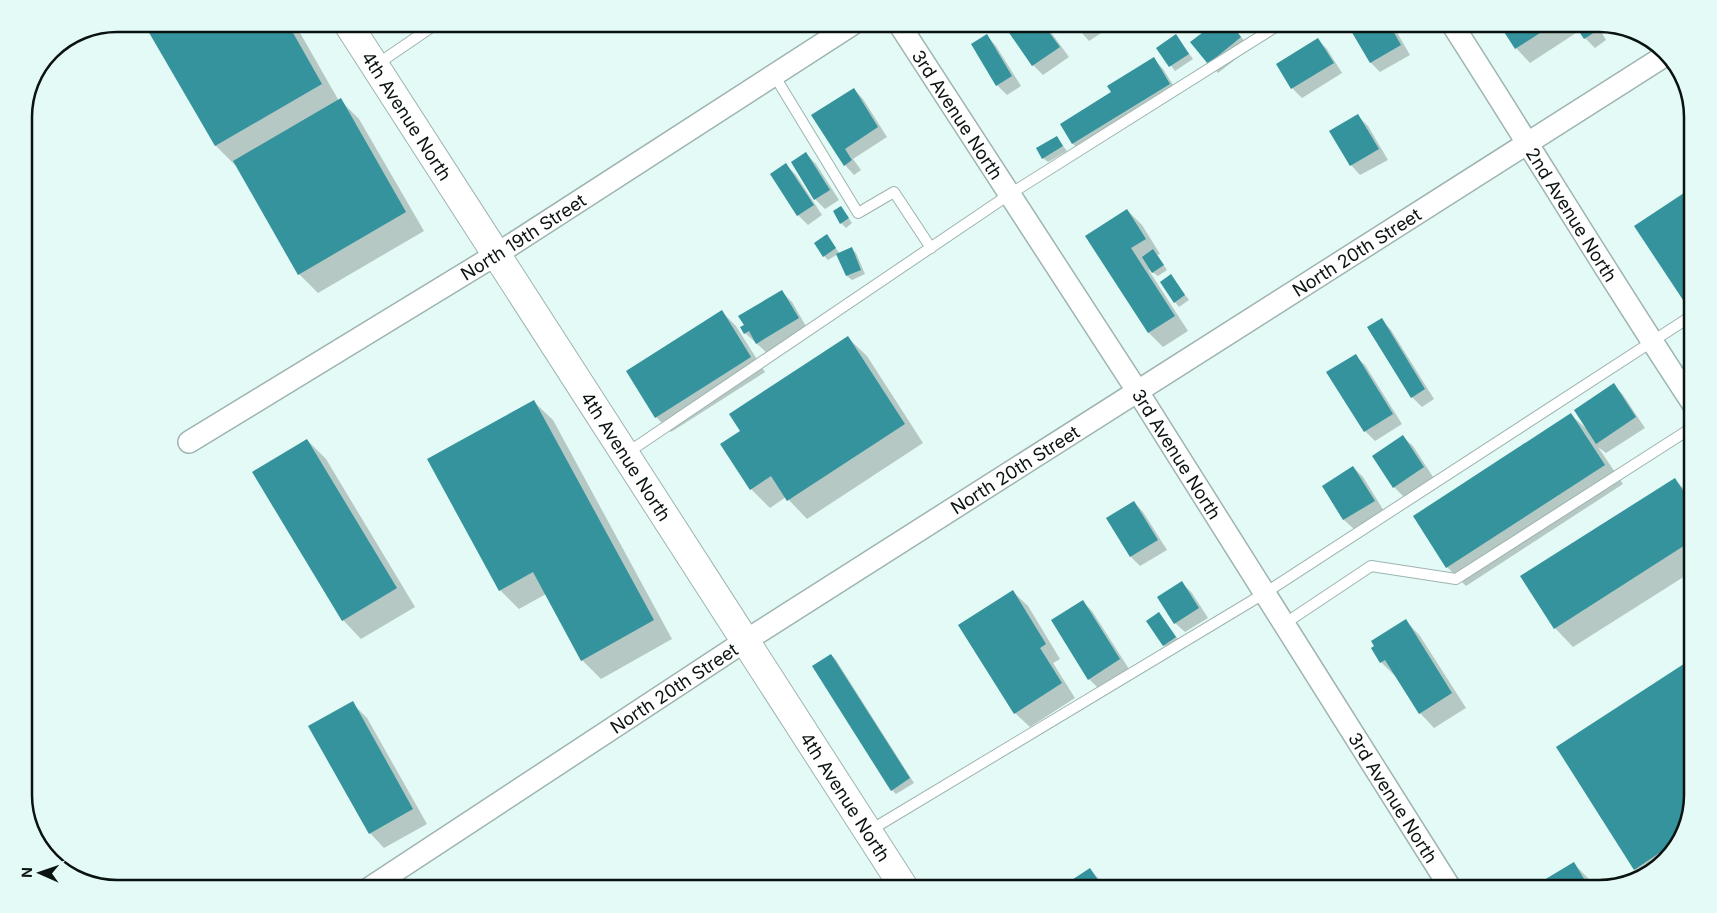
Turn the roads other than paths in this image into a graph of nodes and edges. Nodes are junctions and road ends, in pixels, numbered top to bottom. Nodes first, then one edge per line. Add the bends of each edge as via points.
1 (353, 32) edge
2 (424, 32) edge
3 (841, 32) edge
4 (904, 32) edge
5 (1267, 32) edge
6 (1457, 32) edge
7 (1660, 58) edge
8 (375, 65) junction
9 (774, 75) junction
10 (1528, 142) junction
11 (1010, 194) junction
12 (931, 248) junction
13 (497, 254) junction
14 (1684, 321) edge
15 (1652, 341) junction
16 (1684, 390) edge
17 (1138, 392) junction
18 (1684, 434) edge
19 (189, 442) dead end
20 (625, 454) junction
21 (1265, 593) junction
22 (1284, 624) junction
23 (744, 641) junction
24 (868, 831) junction
25 (382, 880) edge
26 (899, 880) edge
27 (1445, 880) edge

1 - 8 main road, 4th Avenue North
2 - 8 lane
3 - 9 street, North 19th Street
4 - 11 street, 3rd Avenue North
5 - 11 lane
6 - 10 street, 2nd Avenue North
7 - 10 street, North 20th Street
8 - 13 main road, 4th Avenue North
9 - 12 lane via 858,213 894,192
9 - 13 street, North 19th Street
10 - 15 street, 2nd Avenue North
10 - 17 street, North 20th Street
11 - 12 lane
11 - 17 street, 3rd Avenue North
12 - 20 lane
13 - 19 street, North 19th Street
13 - 20 main road, 4th Avenue North
14 - 15 lane
15 - 16 street, 2nd Avenue North
15 - 21 lane
17 - 21 street, 3rd Avenue North
17 - 23 street, North 20th Street
18 - 22 lane via 1456,579 1371,566
20 - 23 main road, 4th Avenue North
21 - 22 street, 3rd Avenue North
21 - 24 lane
22 - 27 street, 3rd Avenue North
23 - 24 main road, 4th Avenue North
23 - 25 street, North 20th Street
24 - 26 main road, 4th Avenue North

